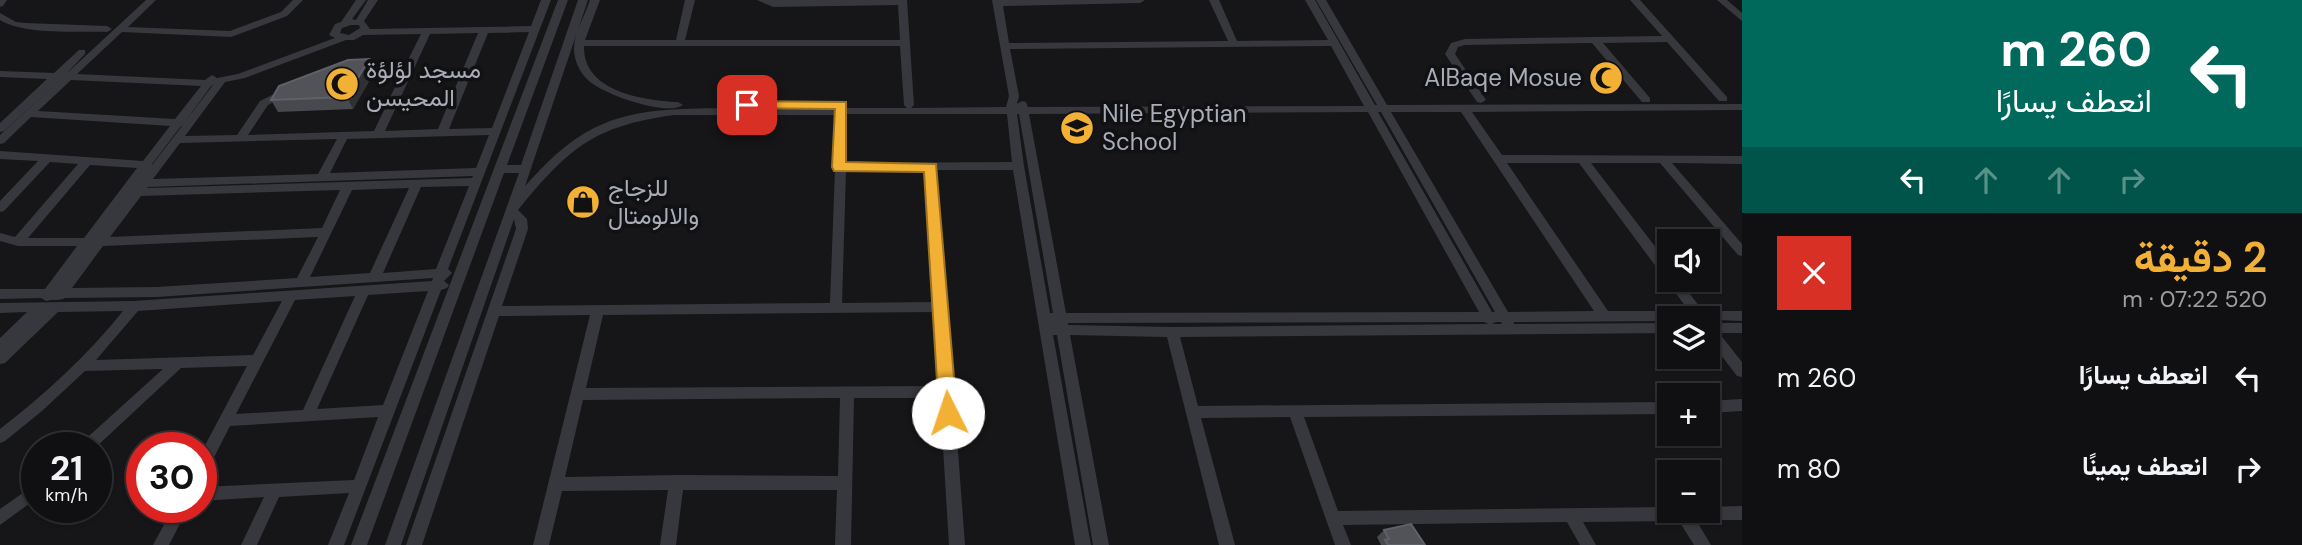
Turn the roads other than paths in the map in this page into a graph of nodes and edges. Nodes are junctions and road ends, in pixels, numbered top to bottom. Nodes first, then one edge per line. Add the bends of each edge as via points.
1 (139, 0) edge
2 (151, 0) edge
3 (298, 0) edge
4 (361, 0) edge
5 (373, 0) edge
6 (546, 0) edge
7 (563, 0) edge
8 (583, 0) edge
9 (595, 0) edge
10 (690, 0) edge
11 (762, 0) edge
12 (1139, 0) edge
13 (1214, 0) edge
14 (1310, 0) edge
15 (1321, 0) edge
16 (1635, 0) edge
17 (1722, 0) edge
18 (902, 1) edge
19 (998, 1) edge
20 (0, 16) edge
21 (1742, 18) edge
22 (345, 23) junction
23 (362, 27) junction
24 (534, 27) junction
25 (107, 30) junction
26 (119, 30) junction
27 (484, 30) junction
28 (427, 31) junction
29 (338, 35) junction
30 (1670, 39) junction
31 (1334, 40) junction
32 (1595, 40) junction
33 (1233, 41) junction
34 (580, 43) junction
35 (906, 43) junction
36 (1005, 43) junction
37 (680, 44) junction
38 (411, 65) junction
39 (0, 66) edge
40 (343, 69) edge
41 (0, 74) edge
42 (64, 75) junction
43 (217, 79) junction
44 (296, 88) edge
45 (1723, 99) junction
46 (1742, 99) edge
47 (1481, 100) junction
48 (1646, 100) junction
49 (646, 103) junction
50 (1665, 104) junction
51 (909, 105) junction
52 (1017, 105) junction
53 (1376, 106) junction
54 (1742, 107) edge
55 (842, 108) junction
56 (1464, 108) junction
57 (0, 112) edge
58 (23, 114) junction
59 (643, 116) junction
60 (180, 123) junction
61 (0, 129) edge
62 (496, 131) junction
63 (442, 133) junction
64 (378, 134) junction
65 (344, 135) junction
66 (240, 138) junction
67 (177, 140) junction
68 (0, 141) edge
69 (0, 155) edge
70 (47, 159) junction
71 (1498, 159) junction
72 (1582, 159) junction
73 (1662, 159) junction
74 (1742, 160) edge
75 (86, 162) junction
76 (147, 165) junction
77 (1018, 166) junction
78 (839, 167) junction
79 (931, 167) junction
80 (499, 169) junction
81 (526, 169) junction
82 (322, 177) junction
83 (478, 177) junction
84 (417, 183) junction
85 (348, 186) junction
86 (141, 187) junction
87 (0, 208) edge
88 (511, 211) junction
89 (326, 232) junction
90 (0, 237) edge
91 (1736, 238) edge
92 (18, 242) junction
93 (94, 242) junction
94 (1742, 252) edge
95 (1657, 259) edge
96 (374, 278) junction
97 (459, 278) junction
98 (439, 279) junction
99 (301, 283) junction
100 (484, 287) junction
101 (502, 287) junction
102 (364, 290) junction
103 (157, 292) junction
104 (0, 294) edge
105 (53, 295) junction
106 (291, 295) junction
107 (150, 305) junction
108 (134, 306) junction
109 (941, 307) junction
110 (0, 308) edge
111 (54, 308) junction
112 (836, 308) junction
113 (39, 309) junction
114 (598, 310) junction
115 (494, 311) junction
116 (1742, 316) edge
117 (1488, 317) junction
118 (1504, 317) junction
119 (1605, 317) junction
120 (1657, 317) edge
121 (1720, 317) edge
122 (1045, 324) junction
123 (1061, 324) junction
124 (1657, 328) edge
125 (1720, 328) edge
126 (1742, 328) edge
127 (1511, 329) junction
128 (1495, 330) junction
129 (1172, 332) junction
130 (1720, 344) edge
131 (0, 346) edge
132 (0, 359) edge
133 (257, 360) junction
134 (178, 363) junction
135 (84, 366) junction
136 (1742, 372) edge
137 (947, 392) junction
138 (847, 393) junction
139 (577, 394) junction
140 (1742, 405) edge
141 (1720, 406) edge
142 (1657, 408) edge
143 (388, 411) junction
144 (1195, 412) junction
145 (1296, 413) junction
146 (307, 416) junction
147 (227, 420) junction
148 (103, 432) edge
149 (0, 436) edge
150 (217, 438) edge
151 (677, 482) junction
152 (844, 483) junction
153 (555, 484) junction
154 (359, 486) junction
155 (274, 491) junction
156 (217, 493) edge
157 (21, 502) edge
158 (1720, 513) edge
159 (1742, 513) edge
160 (1657, 514) edge
161 (1571, 515) junction
162 (0, 518) edge
163 (1334, 518) junction
164 (173, 523) edge
165 (1689, 523) edge
166 (161, 545) edge
167 (249, 545) edge
168 (337, 545) edge
169 (359, 545) edge
170 (393, 545) edge
171 (414, 545) edge
172 (541, 545) edge
173 (668, 545) edge
174 (842, 545) edge
175 (957, 545) edge
176 (1083, 545) edge
177 (1101, 545) edge
178 (1227, 545) edge
179 (1343, 545) edge
180 (1588, 545) edge
181 (1703, 545) edge

1 - 25 street
2 - 26 street
3 - 26 street via 284,14 231,34
4 - 22 street
5 - 23 street
6 - 24 street
7 - 80 street
8 - 81 street
9 - 34 street
10 - 37 street
11 - 18 street via 773,4
12 - 19 street
13 - 33 street
14 - 31 street
15 - 53 street
16 - 30 street
17 - 21 street
18 - 35 street
19 - 36 street
20 - 25 street via 25,26
22 - 23 street
22 - 29 street
23 - 24 street
23 - 28 street
23 - 29 street
24 - 27 street
24 - 62 street
25 - 42 street
26 - 42 street
27 - 28 street
27 - 63 street
28 - 38 street
29 - 43 street
30 - 32 street
30 - 45 street
31 - 33 street
31 - 53 street
32 - 47 street via 1454,45 1450,54
32 - 48 street
33 - 36 street
34 - 37 street
34 - 49 street via 580,59 594,79 620,95
35 - 37 street
35 - 51 street
36 - 52 street
38 - 40 street
38 - 64 street
39 - 42 street
41 - 42 street
42 - 43 street
42 - 58 street
43 - 60 street
43 - 67 street
44 - 66 street via 264,103
45 - 46 street
45 - 50 street
47 - 48 street
47 - 53 street
48 - 50 street
49 - 55 street
49 - 59 street
50 - 54 street
50 - 56 street
51 - 52 street
51 - 55 street
52 - 53 street
52 - 55 street
52 - 77 street
52 - 123 street
53 - 56 street
53 - 117 street
53 - 118 street
55 - 59 street
55 - 78 street
56 - 71 street
57 - 58 street
58 - 60 street
58 - 61 street
58 - 68 street
59 - 88 street via 603,127 567,148
60 - 76 street
62 - 63 street
62 - 83 street
63 - 64 street
64 - 65 street
65 - 66 street
65 - 82 street
66 - 67 street
67 - 86 street
69 - 70 street
70 - 75 street
70 - 87 street
71 - 72 street
71 - 119 street
72 - 73 street
72 - 95 street
73 - 74 street
73 - 91 street
75 - 76 street
75 - 92 street
76 - 93 street
77 - 79 street
77 - 122 street
78 - 79 street
78 - 112 street
79 - 109 street
80 - 81 street
80 - 97 street
81 - 88 street
82 - 83 street
82 - 86 street
83 - 84 street
83 - 98 street
84 - 85 street
84 - 96 street
85 - 86 street
85 - 89 street
86 - 93 street
88 - 100 street
88 - 101 street via 523,225
89 - 93 street
89 - 99 street
90 - 92 street
91 - 94 street
92 - 93 street
93 - 105 street
96 - 98 street
96 - 99 street
97 - 98 street
97 - 169 street
98 - 102 street
98 - 143 street
99 - 103 street
100 - 101 street
100 - 170 street
101 - 115 street
102 - 106 street
102 - 146 street
103 - 105 street
103 - 107 street
104 - 105 street
106 - 107 street
106 - 133 street
107 - 108 street
108 - 111 street
108 - 135 street
109 - 112 street
109 - 137 street
110 - 113 street
111 - 113 street
111 - 132 street
112 - 114 street
113 - 131 street
114 - 115 street
114 - 139 street
115 - 171 street
116 - 121 street
117 - 118 street
117 - 123 street
117 - 128 street
118 - 119 street
118 - 127 street
119 - 120 street
122 - 123 street
122 - 176 street
123 - 129 street
123 - 177 street
124 - 127 street
125 - 126 street
127 - 128 street
128 - 129 street
129 - 144 street
130 - 136 street
133 - 134 street
133 - 147 street
134 - 135 street
134 - 148 street
135 - 149 street
137 - 138 street
137 - 175 street
138 - 139 street
138 - 152 street
139 - 153 street
140 - 141 street
142 - 145 street
143 - 146 street
143 - 154 street
144 - 145 street
144 - 178 street
145 - 163 street
146 - 147 street
147 - 150 street
151 - 152 street
151 - 153 street
151 - 173 street
152 - 174 street
153 - 172 street
154 - 155 street
154 - 168 street
155 - 156 street
155 - 167 street
157 - 162 street
158 - 159 street
160 - 161 street
161 - 163 street
161 - 180 street
163 - 179 street
164 - 166 street
165 - 181 street

